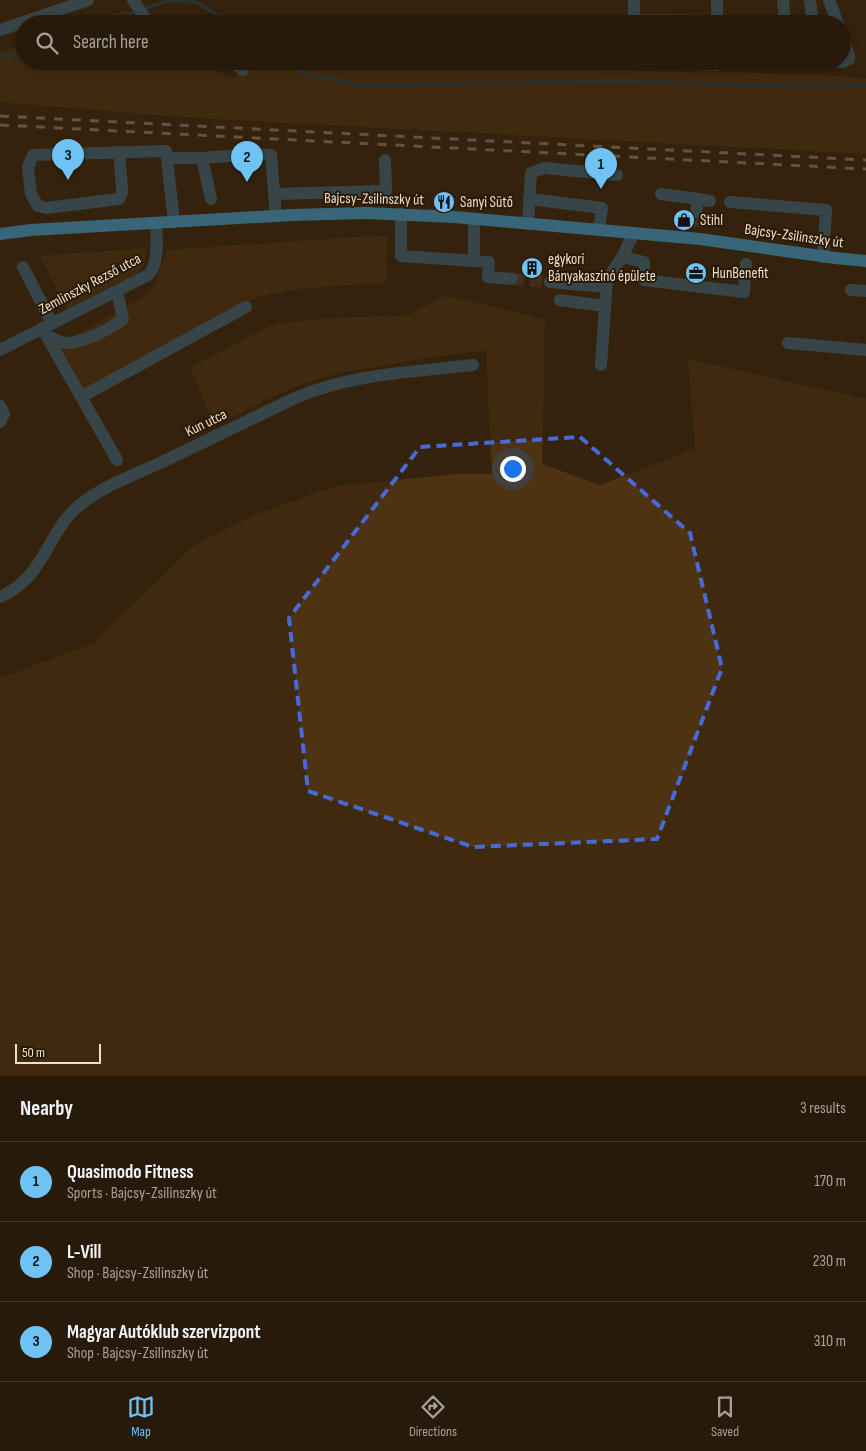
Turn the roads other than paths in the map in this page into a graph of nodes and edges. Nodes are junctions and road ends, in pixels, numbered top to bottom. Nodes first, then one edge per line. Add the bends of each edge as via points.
1 (88, 0) edge
2 (634, 0) edge
3 (717, 0) edge
4 (782, 0) edge
5 (810, 0) edge
6 (829, 0) edge
7 (133, 1) edge
8 (44, 15) edge
9 (143, 15) edge
10 (634, 15) edge
11 (717, 15) edge
12 (784, 15) edge
13 (812, 15) edge
14 (835, 15) edge
15 (15, 25) edge
16 (0, 30) edge
17 (119, 152) junction
18 (167, 158) junction
19 (202, 158) junction
20 (385, 160) dead end
21 (617, 175) dead end
22 (274, 194) junction
23 (662, 194) dead end
24 (211, 199) dead end
25 (529, 199) junction
26 (730, 202) dead end
27 (701, 204) dead end
28 (401, 214) junction
29 (276, 216) junction
30 (474, 219) junction
31 (174, 222) junction
32 (156, 223) junction
33 (528, 224) junction
34 (599, 230) junction
35 (634, 233) junction
36 (0, 234) edge
37 (622, 257) junction
38 (823, 257) junction
39 (866, 260) edge
40 (474, 261) junction
41 (746, 264) dead end
42 (23, 268) dead end
43 (512, 279) tunnel mouth
44 (550, 282) tunnel mouth
45 (606, 287) junction
46 (851, 290) dead end
47 (117, 292) junction
48 (866, 292) edge
49 (560, 300) dead end
50 (604, 306) junction
51 (246, 307) dead end
52 (46, 329) junction
53 (788, 342) dead end
54 (0, 350) edge
55 (866, 350) edge
56 (473, 365) dead end
57 (601, 365) dead end
58 (81, 397) junction
59 (0, 406) edge
60 (0, 422) edge
61 (117, 460) dead end
62 (0, 597) edge

1 - 8 street
2 - 10 street
3 - 11 street
4 - 12 street
5 - 13 street
6 - 14 street
7 - 9 street
15 - 16 street
17 - 17 street via 33,155 28,167 32,198 38,206 47,208 119,198 122,193
17 - 18 street via 166,151
18 - 19 street
18 - 31 street
19 - 22 street via 271,155
19 - 24 street
20 - 22 street via 386,192
21 - 25 street via 544,168 531,172
22 - 29 street
23 - 27 street
25 - 33 street
25 - 34 street via 602,208
26 - 38 street via 826,210
28 - 29 main road, Bajcsy-Zsilinszky út
28 - 30 main road, Bajcsy-Zsilinszky út
28 - 40 street via 401,256
29 - 31 main road, Bajcsy-Zsilinszky út
30 - 33 main road, Bajcsy-Zsilinszky út
30 - 40 street
31 - 32 main road, Bajcsy-Zsilinszky út
32 - 36 main road, Bajcsy-Zsilinszky út
32 - 47 street, Zemlinszky Rezső utca via 156,260 152,272
33 - 34 main road, Bajcsy-Zsilinszky út
34 - 35 main road, Bajcsy-Zsilinszky út
35 - 37 street
35 - 38 main road, Bajcsy-Zsilinszky út via 694,233
37 - 41 street via 644,262 644,280 744,292
37 - 45 street
38 - 39 main road, Bajcsy-Zsilinszky út
40 - 43 street via 488,262 488,277
42 - 52 street
44 - 45 street
45 - 50 street
46 - 48 street
47 - 52 street, Zemlinszky Rezső utca
47 - 52 street via 123,319 116,325 67,343
49 - 50 street
50 - 57 street
51 - 58 street
52 - 54 street, Zemlinszky Rezső utca
52 - 58 street
53 - 55 street
56 - 62 street, Kun utca via 368,378 322,388 128,478 93,496 73,511 30,576
58 - 61 street
59 - 60 street via 4,414

